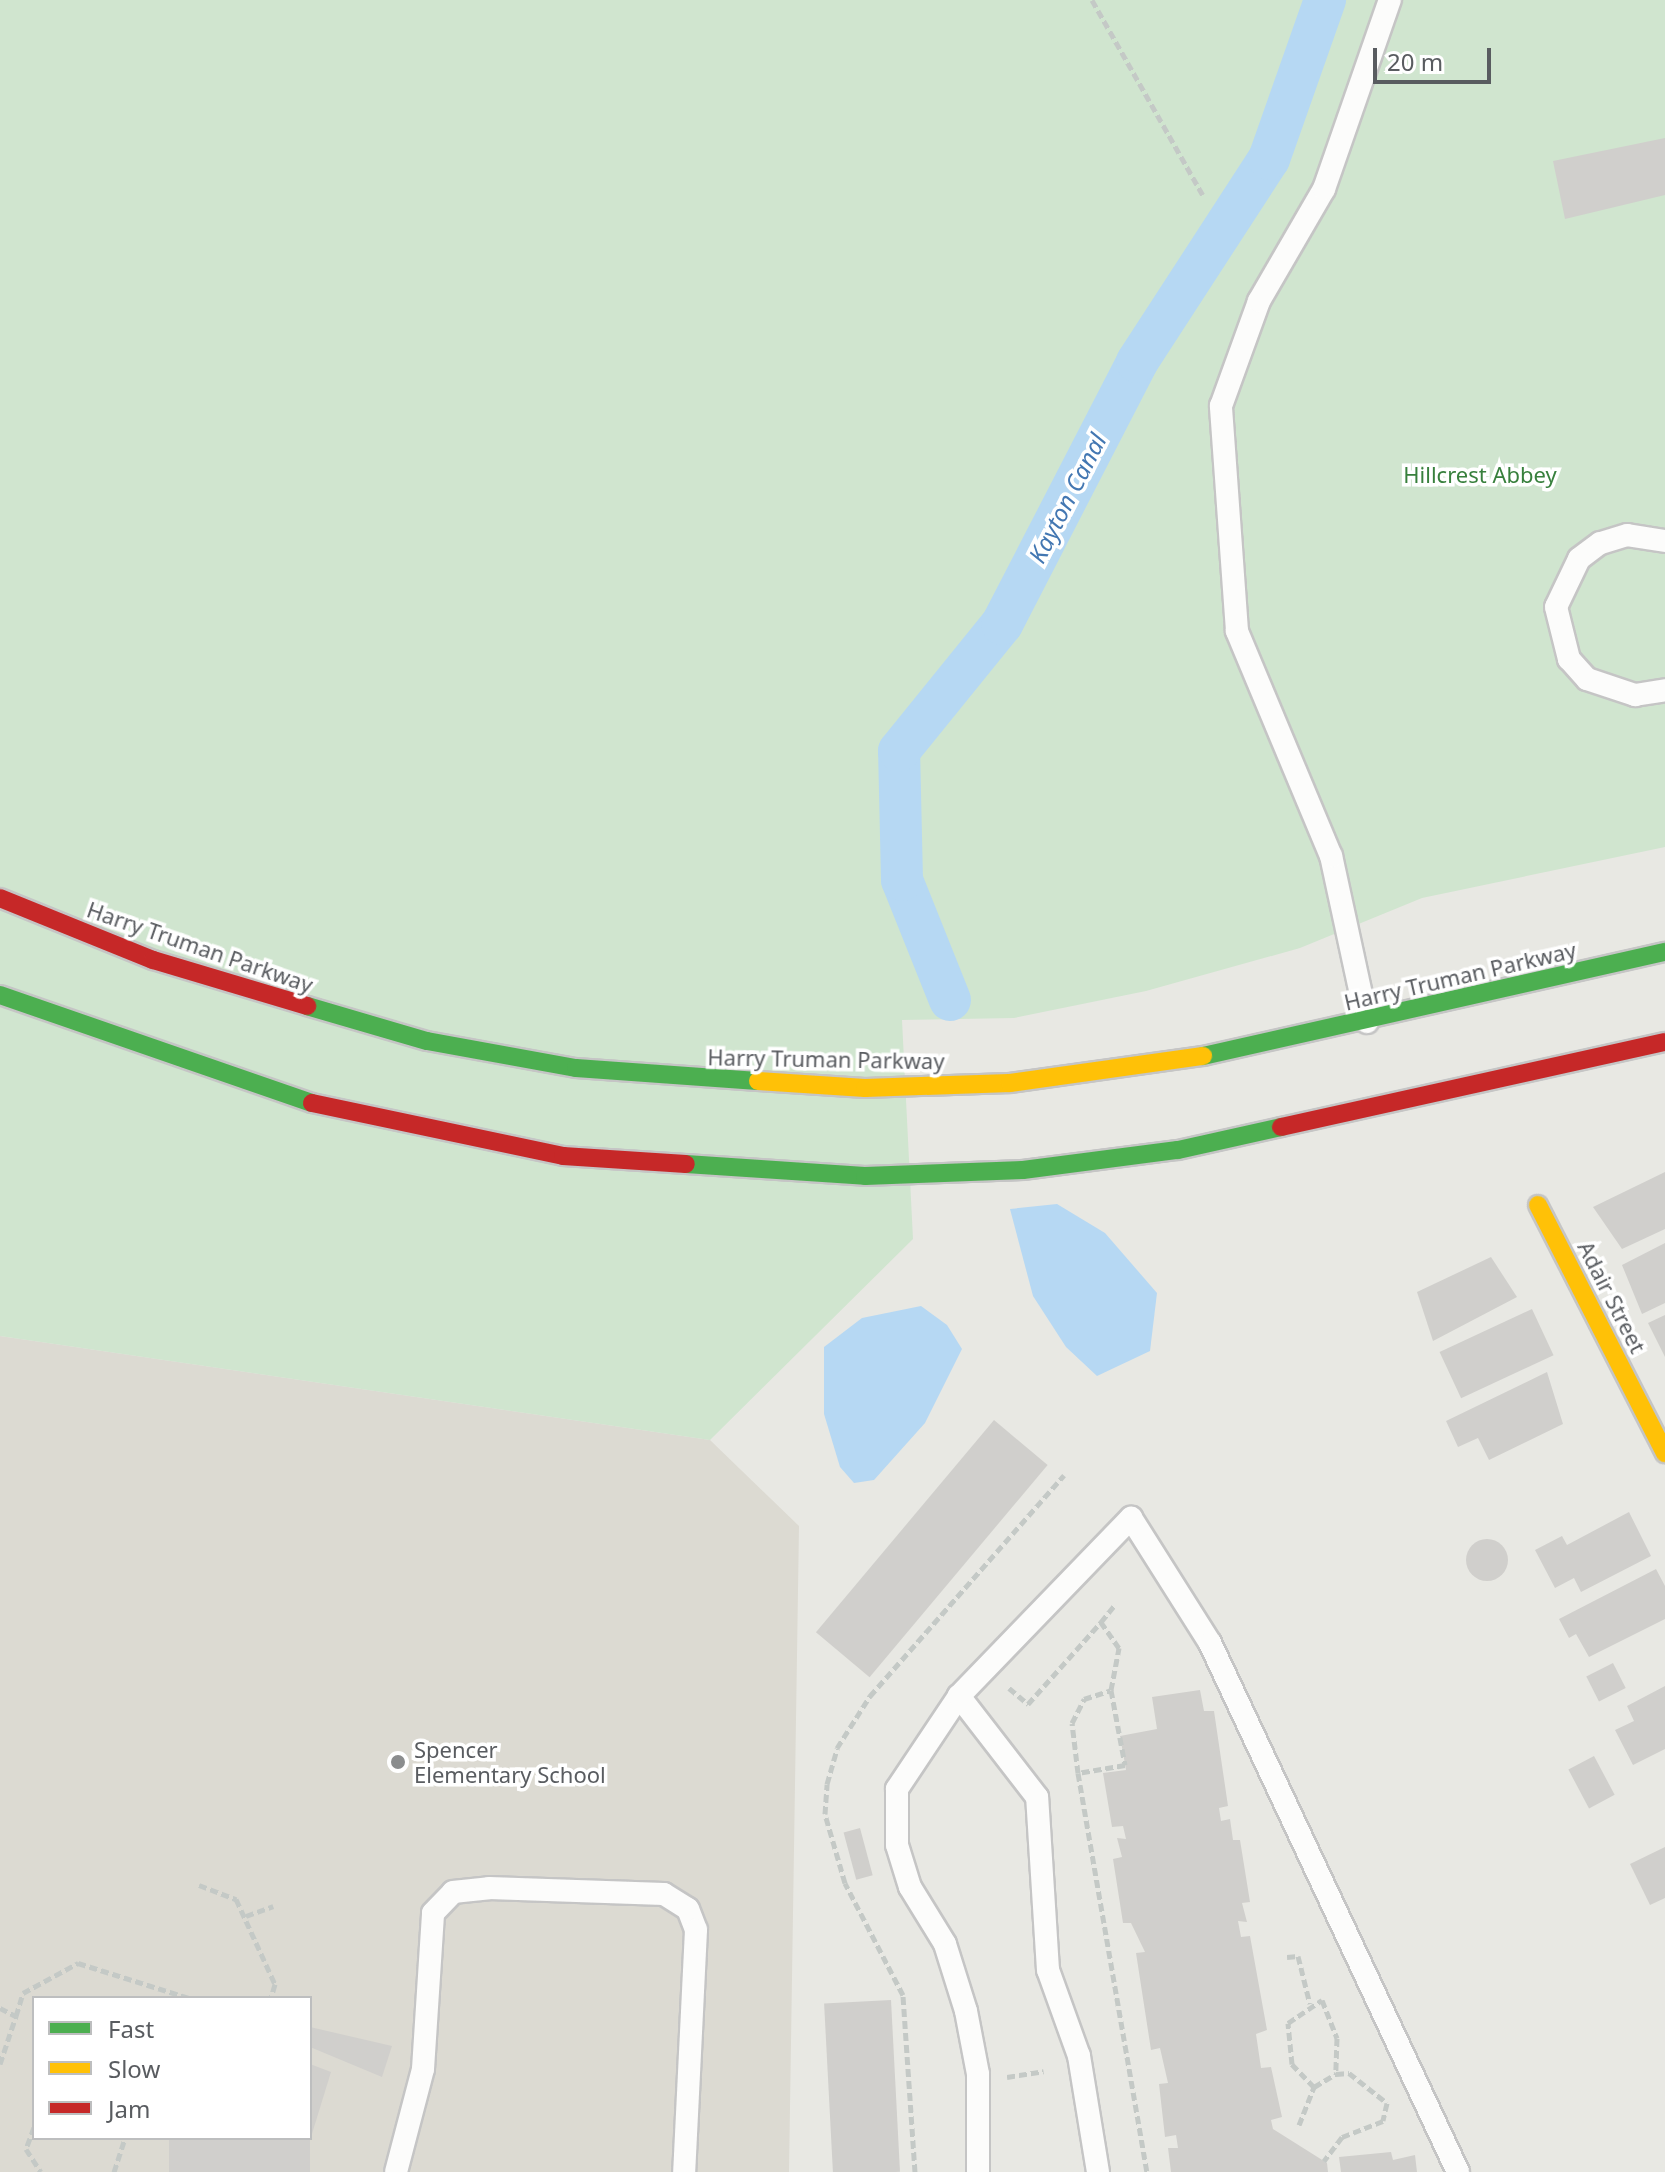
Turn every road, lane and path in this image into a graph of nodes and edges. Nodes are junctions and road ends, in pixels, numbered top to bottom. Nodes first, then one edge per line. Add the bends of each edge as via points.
1 (1092, 0) edge
2 (1390, 0) edge
3 (1203, 195) dead end
4 (1665, 541) edge
5 (1665, 690) edge
6 (0, 898) edge
7 (1665, 952) edge
8 (0, 995) edge
9 (1367, 1022) junction
10 (1665, 1042) edge
11 (1538, 1205) dead end
12 (1665, 1453) edge
13 (1115, 1605) dead end
14 (1101, 1622) junction
15 (1002, 1688) dead end
16 (1111, 1690) junction
17 (959, 1696) junction
18 (1078, 1773) junction
19 (199, 1885) dead end
20 (273, 1906) dead end
21 (246, 1916) junction
22 (1287, 1957) dead end
23 (183, 1996) edge
24 (272, 1996) edge
25 (1310, 2004) junction
26 (0, 2008) edge
27 (16, 2016) junction
28 (0, 2064) edge
29 (1044, 2071) dead end
30 (1336, 2074) junction
31 (998, 2079) dead end
32 (1314, 2087) junction
33 (909, 2090) dead end
34 (1299, 2125) dead end
35 (32, 2132) edge
36 (124, 2140) edge
37 (1324, 2161) dead end
38 (41, 2172) edge
39 (114, 2172) edge
40 (396, 2172) edge
41 (684, 2172) edge
42 (915, 2172) edge
43 (978, 2172) edge
44 (1098, 2172) edge
45 (1147, 2172) edge
46 (1458, 2172) edge

1 - 3 path
2 - 9 lane via 1324,189 1259,301 1221,406 1237,631 1331,856
4 - 5 lane via 1627,535 1600,543 1579,559 1556,607 1569,659 1587,679 1635,695
6 - 9 main road, Harry Truman Parkway via 291,1006 576,1068 865,1088 1010,1083 1141,1067
7 - 9 main road, Harry Truman Parkway
8 - 10 main road via 266,1091 563,1156 865,1176 1023,1170 1178,1150
11 - 12 main road, Adair Street
13 - 14 path
14 - 15 path via 1028,1704
14 - 16 path via 1119,1648
16 - 18 path via 1084,1699 1072,1723
16 - 18 path via 1125,1765
17 - 43 lane via 897,1789 897,1845 910,1887 945,1944 966,2011 978,2074
17 - 44 lane via 1037,1797 1048,1970 1079,2056
17 - 46 lane via 1131,1518 1210,1643
18 - 45 path
19 - 21 path via 236,1899
20 - 21 path
21 - 24 path via 275,1984
22 - 25 path via 1298,1956
23 - 27 path via 78,1963 23,1993
25 - 30 path via 1322,2000 1337,2038
25 - 32 path via 1288,2023 1292,2064
26 - 27 path
27 - 28 path
29 - 31 path
30 - 32 path
30 - 37 path via 1349,2073 1387,2103 1383,2121 1342,2137
32 - 34 path
33 - 42 path
35 - 38 path via 26,2149
36 - 39 path
40 - 41 lane via 423,2069 433,1913 453,1892 489,1888 664,1894 688,1909 696,1930

